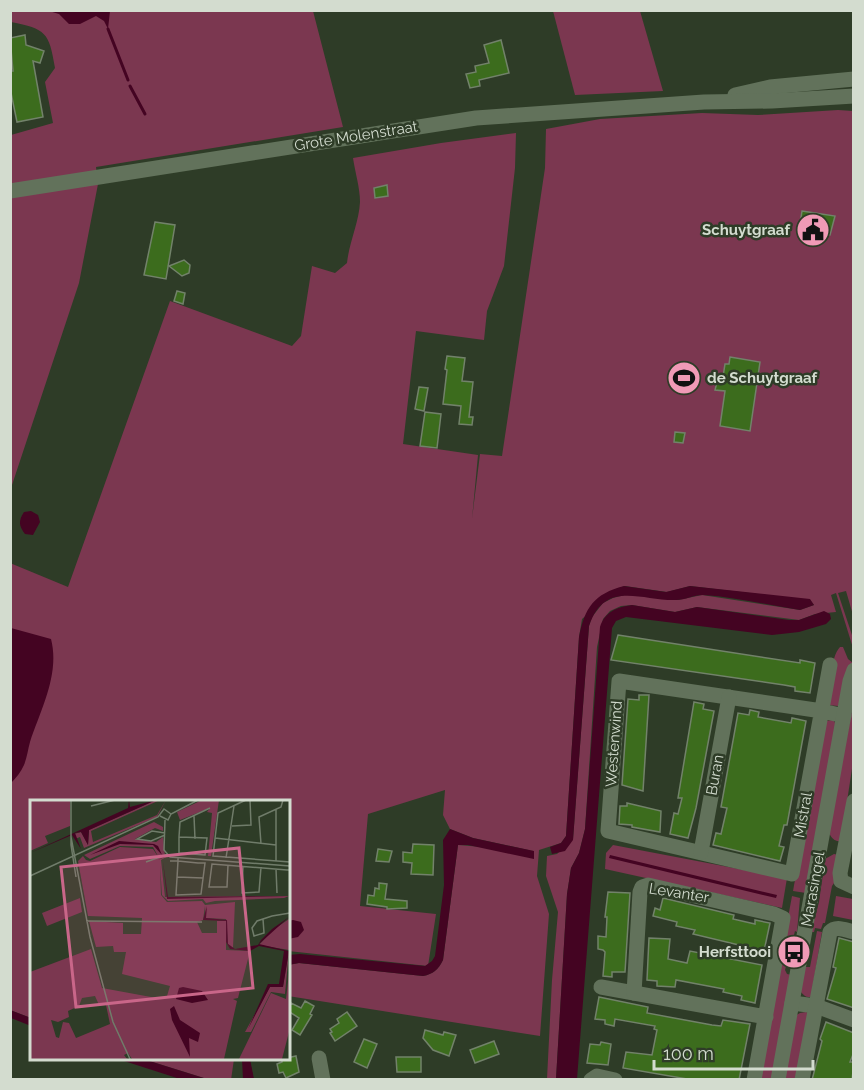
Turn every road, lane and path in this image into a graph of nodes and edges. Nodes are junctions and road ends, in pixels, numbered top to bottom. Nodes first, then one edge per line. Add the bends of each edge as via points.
1 (854, 79) edge
2 (854, 96) edge
3 (704, 102) junction
4 (10, 192) edge
5 (830, 665) dead end
6 (854, 670) edge
7 (851, 694) edge
8 (729, 697) junction
9 (822, 711) junction
10 (844, 716) junction
11 (854, 801) edge
12 (822, 843) junction
13 (845, 847) junction
14 (701, 852) junction
15 (854, 887) edge
16 (846, 930) edge
17 (601, 987) dead end
18 (634, 993) junction
19 (792, 1003) junction
20 (816, 1006) junction
21 (766, 1017) junction
22 (854, 1020) edge
23 (319, 1058) dead end
24 (322, 1080) edge
25 (591, 1080) edge
26 (615, 1080) edge
27 (754, 1080) edge
28 (778, 1080) edge
29 (802, 1080) edge

1 - 3 street, Grote Molenstraat via 770,87
2 - 3 street, Grote Molenstraat
3 - 4 street, Grote Molenstraat via 476,118
5 - 9 street, Mistral
6 - 7 street, Marasingel
7 - 10 street, Marasingel
8 - 9 street, Westenwind
8 - 14 street, Buran
8 - 14 street, Westenwind via 619,681 608,831
9 - 10 street, Westenwind
9 - 14 street, Mistral via 792,874
10 - 12 street, Marasingel
11 - 13 street
12 - 13 street
12 - 19 street, Marasingel
13 - 15 street via 841,881
16 - 20 street via 834,928 830,932
17 - 18 street
18 - 21 street
18 - 21 street, Levanter via 640,892 648,885 779,916
19 - 20 street
19 - 28 street, Marasingel
20 - 22 street
20 - 29 street
21 - 27 street
23 - 24 street
25 - 26 street via 597,1076

